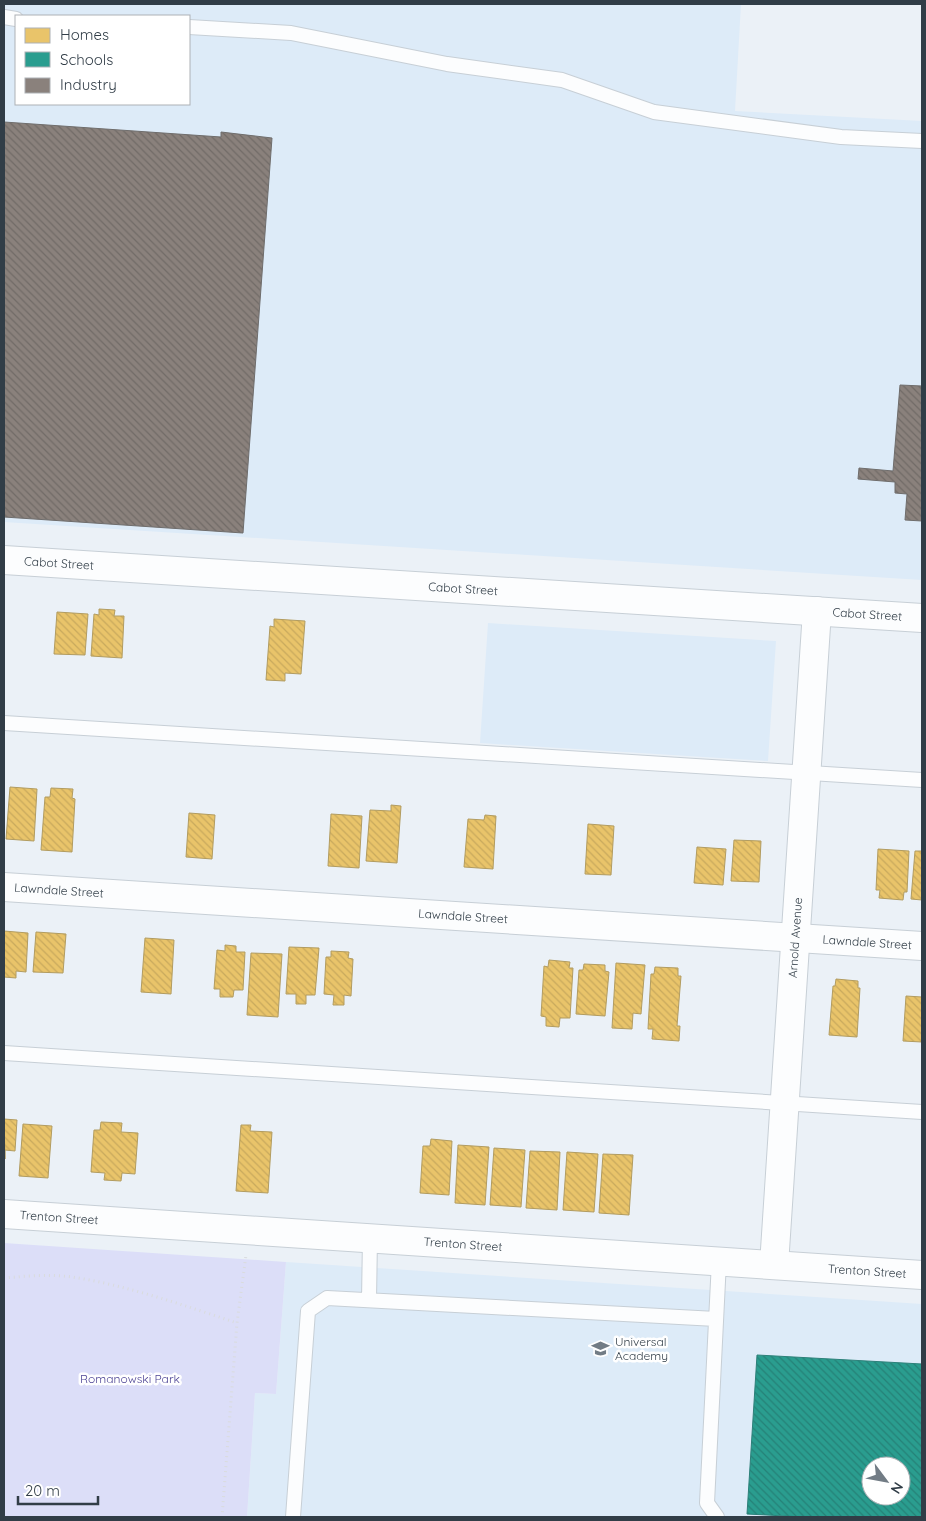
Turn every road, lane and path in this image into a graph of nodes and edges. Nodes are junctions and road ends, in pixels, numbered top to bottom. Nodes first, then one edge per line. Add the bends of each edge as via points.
1 (190, 28) edge
2 (922, 141) edge
3 (4, 560) edge
4 (816, 612) junction
5 (922, 618) edge
6 (4, 723) edge
7 (806, 773) junction
8 (922, 780) edge
9 (4, 887) edge
10 (795, 938) junction
11 (922, 946) edge
12 (4, 1053) edge
13 (785, 1102) junction
14 (922, 1112) edge
15 (4, 1214) edge
16 (247, 1230) junction
17 (370, 1238) junction
18 (719, 1261) junction
19 (774, 1265) junction
20 (922, 1274) edge
21 (4, 1278) edge
22 (369, 1300) junction
23 (716, 1319) junction
24 (238, 1323) junction
25 (222, 1517) edge
26 (293, 1517) edge
27 (717, 1517) edge

1 - 2 lane via 291,33 447,64 562,80 654,112 841,137
3 - 4 street, Cabot Street
4 - 5 street, Cabot Street
4 - 7 street, Arnold Avenue
6 - 7 lane
7 - 8 lane
7 - 10 street, Arnold Avenue
9 - 10 street, Lawndale Street
10 - 11 street, Lawndale Street
10 - 13 street, Arnold Avenue
12 - 13 lane
13 - 14 lane
13 - 19 street, Arnold Avenue
15 - 16 street, Trenton Street
16 - 17 street, Trenton Street
16 - 24 path
17 - 18 street, Trenton Street
17 - 22 lane
18 - 19 street, Trenton Street
18 - 23 lane
19 - 20 street, Trenton Street
21 - 24 path via 32,1275 72,1277
22 - 23 lane
22 - 26 lane via 327,1298 308,1311
23 - 27 lane via 707,1503
24 - 25 path

